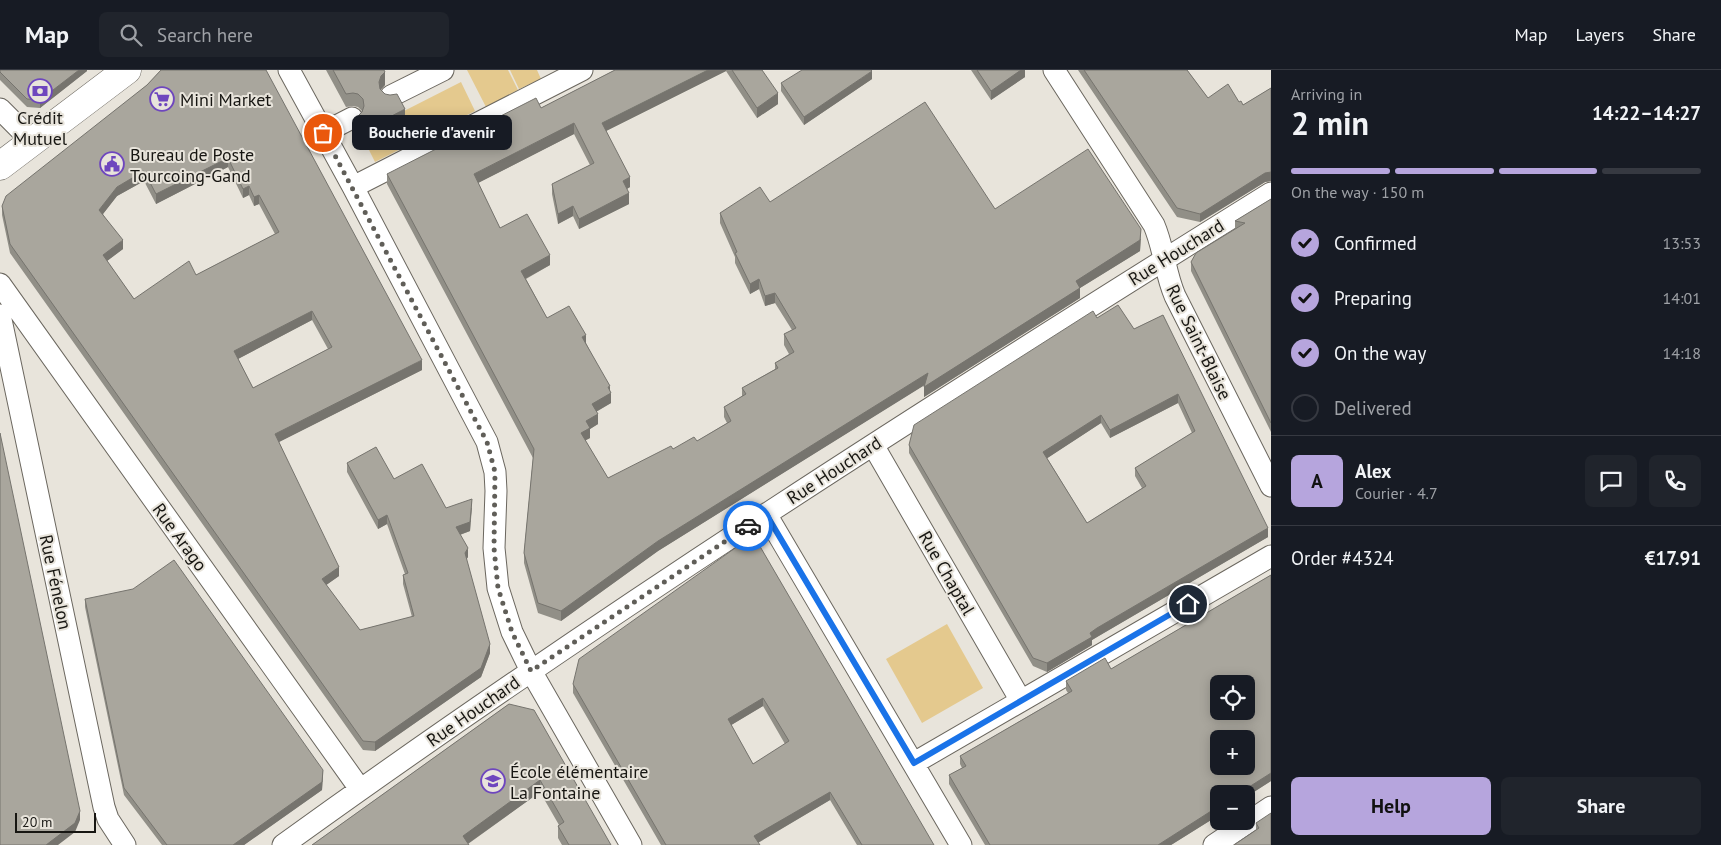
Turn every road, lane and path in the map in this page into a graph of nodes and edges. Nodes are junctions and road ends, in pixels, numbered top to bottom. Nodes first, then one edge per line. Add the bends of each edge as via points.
1 (126, 70) edge
2 (288, 70) edge
3 (443, 70) edge
4 (582, 70) edge
5 (1054, 70) edge
6 (392, 96) edge
7 (0, 110) edge
8 (352, 118) dead end
9 (323, 133) junction
10 (32, 142) junction
11 (0, 166) edge
12 (353, 187) junction
13 (1271, 193) edge
14 (1164, 260) junction
15 (0, 284) edge
16 (0, 315) edge
17 (873, 445) junction
18 (1271, 486) edge
19 (766, 514) junction
20 (1271, 556) edge
21 (531, 671) junction
22 (1021, 701) junction
23 (914, 763) junction
24 (360, 789) junction
25 (1271, 807) edge
26 (125, 845) edge
27 (283, 845) edge
28 (631, 845) edge
29 (961, 845) edge
30 (1214, 845) edge

1 - 10 main road
2 - 9 street
3 - 6 street
4 - 12 street
5 - 14 street, Rue Saint-Blaise via 1154,225
7 - 10 street
8 - 9 street
9 - 12 street
10 - 11 main road
12 - 21 street via 487,442 495,472 494,548 498,588 512,632
13 - 14 street, Rue Houchard
14 - 17 street, Rue Houchard
14 - 18 street, Rue Saint-Blaise via 1175,296
15 - 24 street, Rue Arago
16 - 26 street, Rue Fénelon via 104,807
17 - 19 street, Rue Houchard
17 - 22 street, Rue Chaptal
19 - 21 street, Rue Houchard
19 - 23 street
20 - 22 street
21 - 24 street, Rue Houchard
21 - 28 street
22 - 23 street
23 - 29 street
24 - 27 street, Rue Houchard
25 - 30 street

